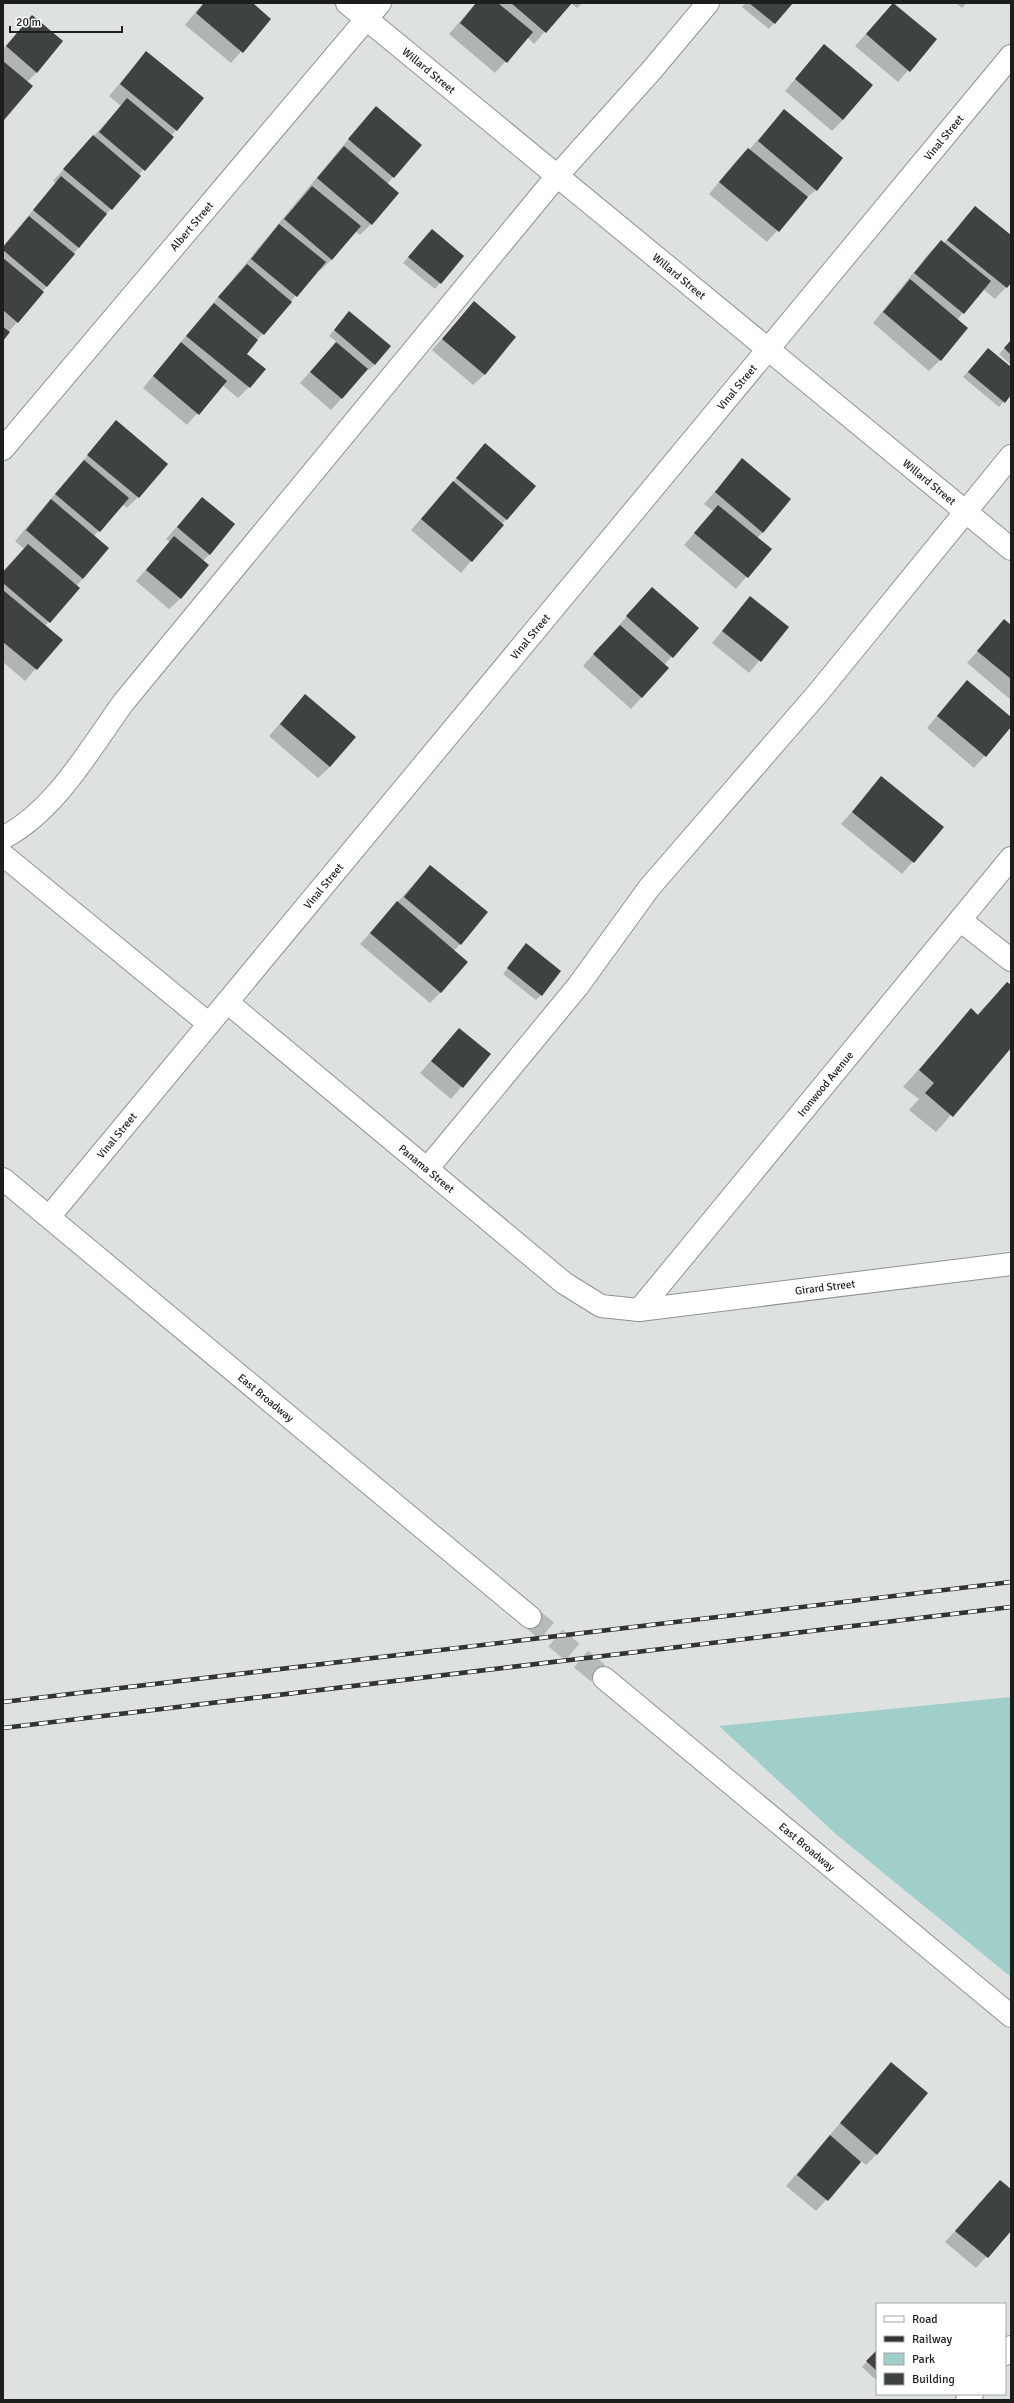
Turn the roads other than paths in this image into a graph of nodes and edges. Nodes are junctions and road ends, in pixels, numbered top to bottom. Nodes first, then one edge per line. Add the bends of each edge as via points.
1 (347, 3) edge
2 (708, 3) edge
3 (373, 11) edge
4 (1011, 56) edge
5 (557, 176) junction
6 (768, 350) junction
7 (3, 449) edge
8 (1011, 456) edge
9 (965, 511) junction
10 (1011, 549) edge
11 (3, 838) edge
12 (3, 855) edge
13 (1011, 858) edge
14 (960, 920) junction
15 (1011, 960) edge
16 (227, 1002) junction
17 (209, 1024) junction
18 (427, 1170) junction
19 (3, 1179) edge
20 (49, 1217) junction
21 (1011, 1264) edge
22 (640, 1310) junction
23 (530, 1617) tunnel mouth
24 (604, 1678) tunnel mouth
25 (1011, 2016) edge

1 - 3 street, Willard Street
2 - 5 street
3 - 5 street, Willard Street
3 - 7 street, Albert Street
4 - 6 street, Vinal Street
5 - 6 street, Willard Street
5 - 11 street via 123,703 58,790 34,816
6 - 9 street, Willard Street
6 - 16 street, Vinal Street
8 - 9 street
9 - 10 street, Willard Street
9 - 18 street via 818,693 649,888 578,986
12 - 17 street
13 - 14 street, Ironwood Avenue
14 - 15 street
14 - 22 street, Ironwood Avenue
16 - 17 street, Vinal Street
16 - 18 street, Panama Street
17 - 20 street, Vinal Street
18 - 22 street, Panama Street via 564,1283 601,1306
19 - 20 street, East Broadway
20 - 23 street, East Broadway
21 - 22 street, Girard Street
24 - 25 street, East Broadway

